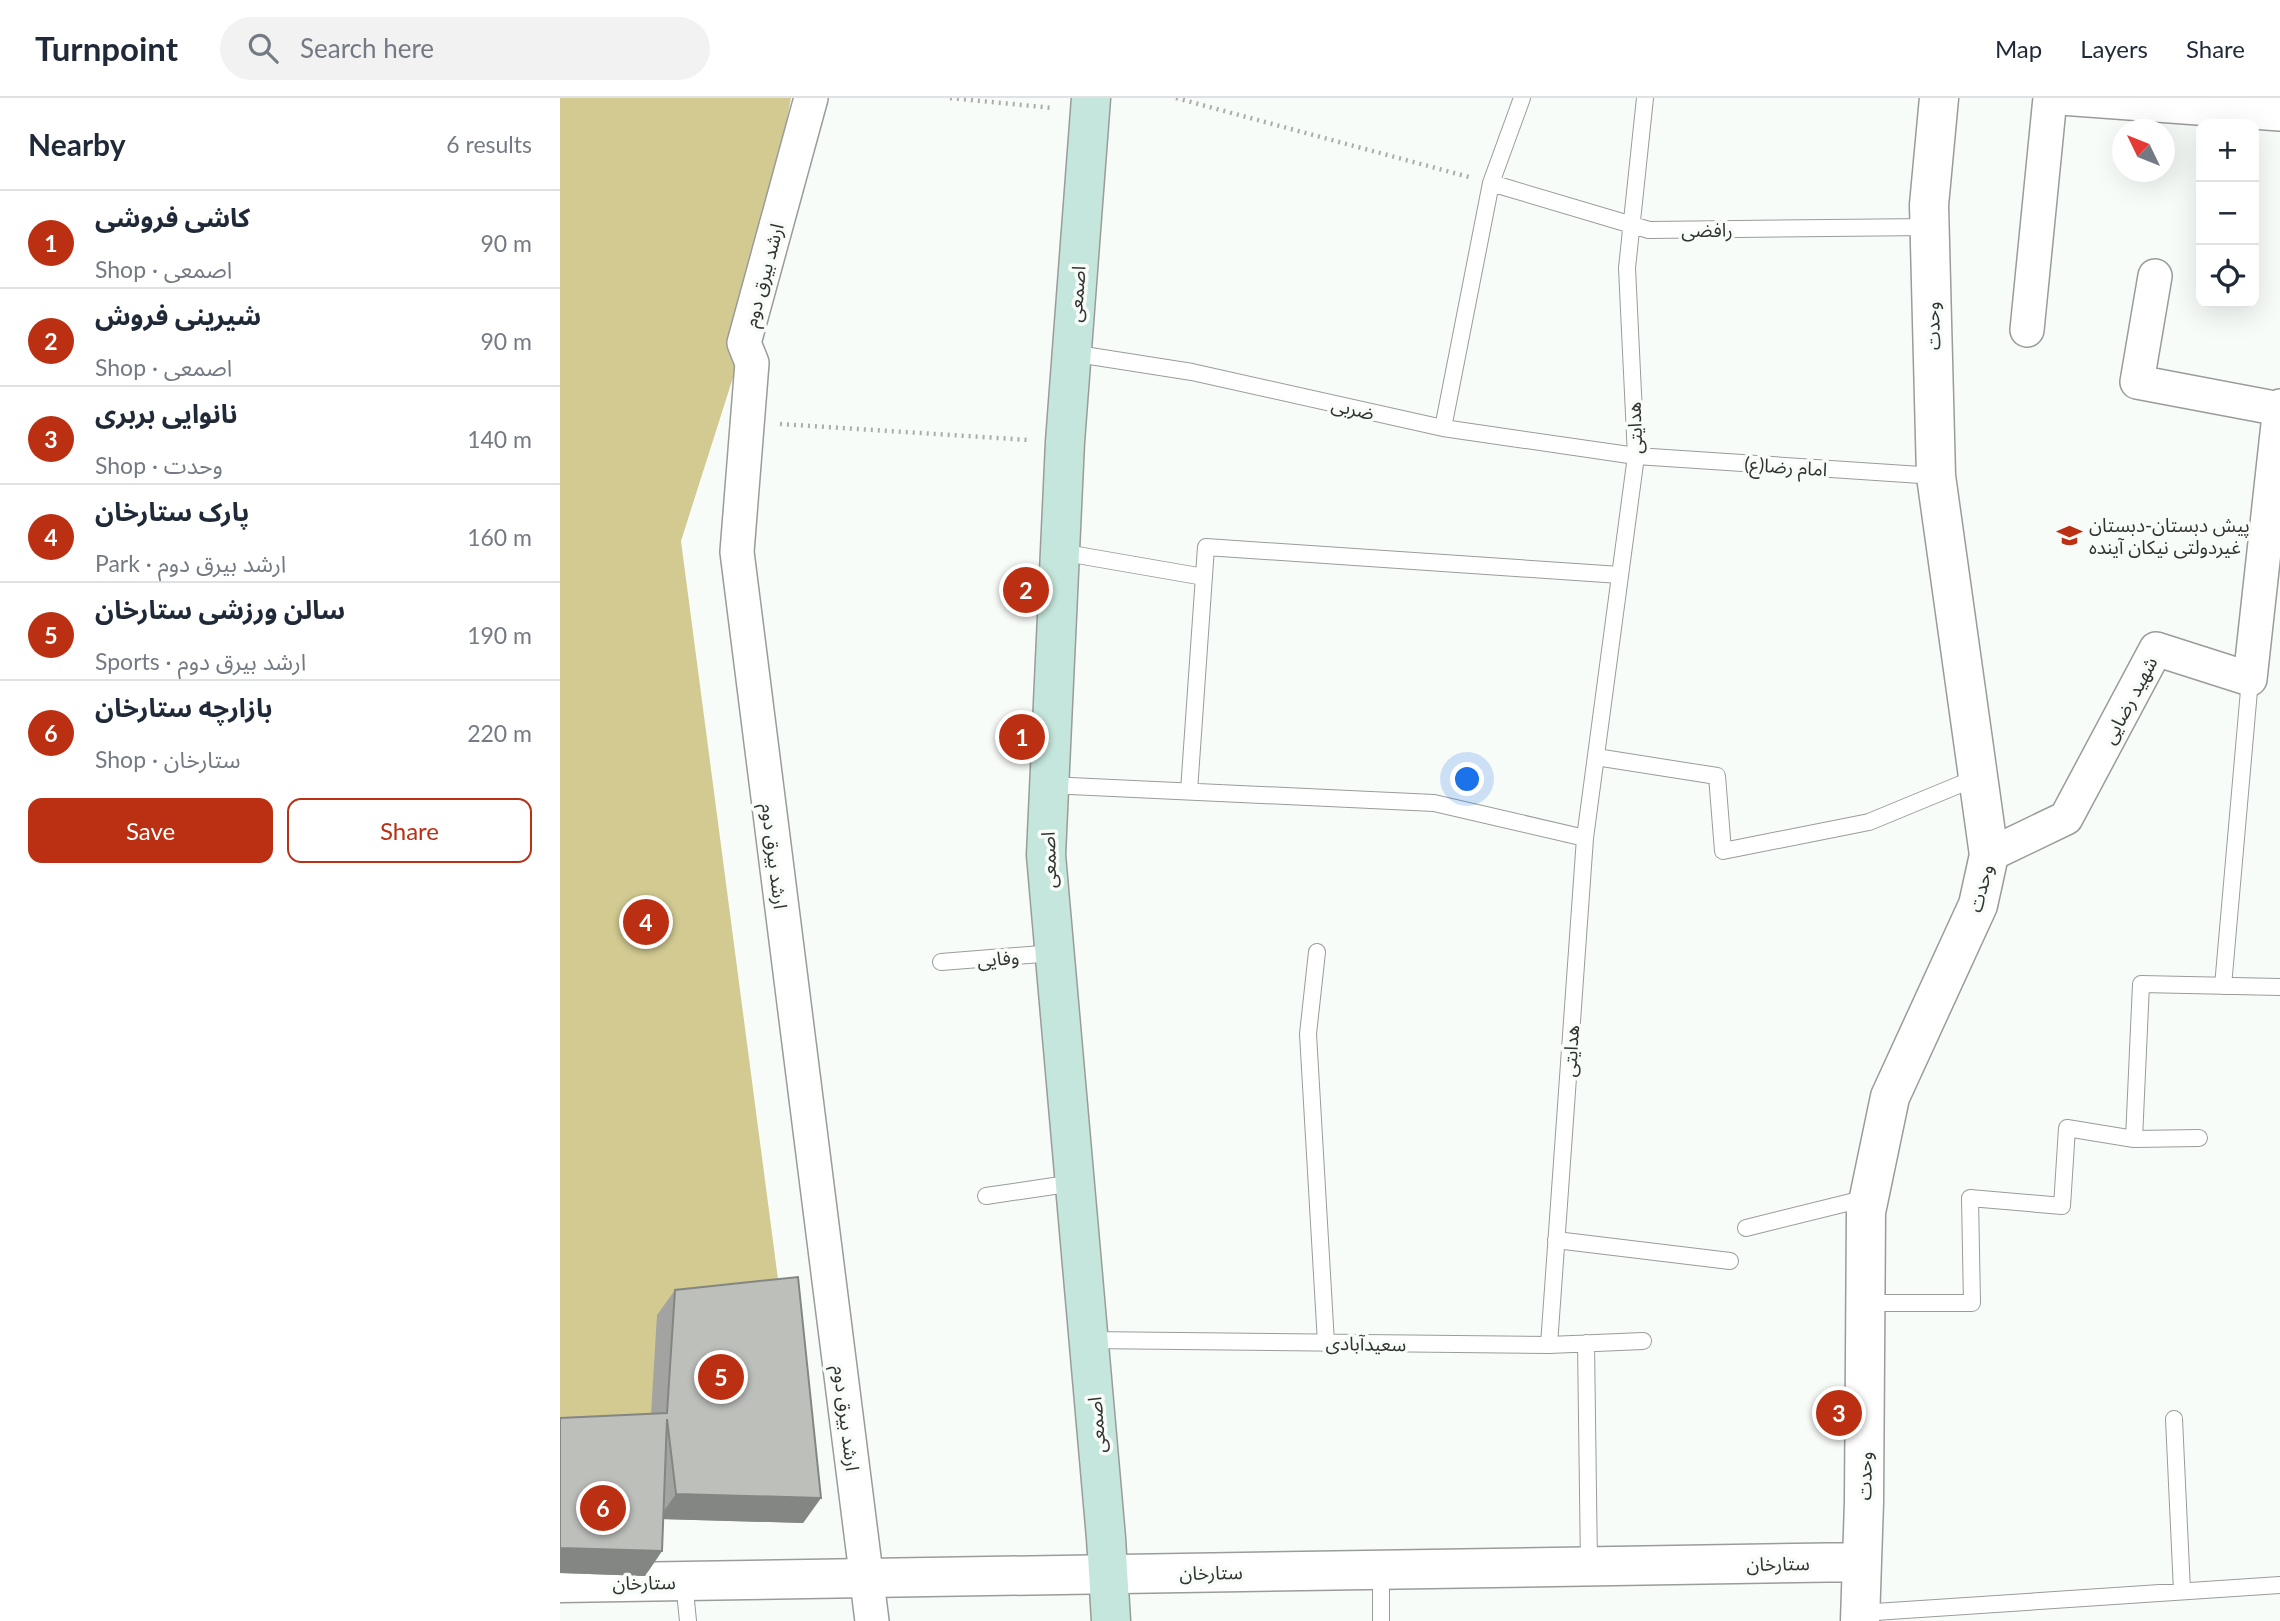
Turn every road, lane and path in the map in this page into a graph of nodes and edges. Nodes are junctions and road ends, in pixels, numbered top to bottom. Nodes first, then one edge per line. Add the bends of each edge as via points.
1 (811, 98) edge
2 (950, 98) edge
3 (1176, 98) edge
4 (1521, 98) edge
5 (1645, 98) edge
6 (1939, 98) edge
7 (2050, 98) edge
8 (2062, 98) edge
9 (1090, 105) edge
10 (2280, 114) edge
11 (1491, 183) junction
12 (1632, 224) junction
13 (1929, 227) junction
14 (2155, 276) dead end
15 (2027, 330) dead end
16 (1071, 353) junction
17 (2280, 407) edge
18 (747, 422) junction
19 (1443, 428) junction
20 (1065, 442) junction
21 (1636, 456) junction
22 (1936, 476) junction
23 (1060, 552) junction
24 (1620, 575) junction
25 (1204, 577) junction
26 (2250, 679) junction
27 (1596, 757) junction
28 (1978, 778) junction
29 (1049, 785) junction
30 (1189, 792) junction
31 (1585, 838) junction
32 (1989, 855) junction
33 (1317, 952) dead end
34 (1054, 953) junction
35 (941, 962) dead end
36 (2223, 986) junction
37 (2280, 988) edge
38 (2199, 1138) dead end
39 (2134, 1139) junction
40 (1074, 1183) junction
41 (986, 1196) dead end
42 (1870, 1197) junction
43 (1746, 1228) dead end
44 (1556, 1240) junction
45 (1730, 1261) dead end
46 (1866, 1303) junction
47 (1088, 1340) junction
48 (1643, 1341) dead end
49 (1326, 1343) junction
50 (1586, 1343) junction
51 (1549, 1345) junction
52 (2174, 1419) dead end
53 (1862, 1562) junction
54 (1589, 1566) junction
55 (1381, 1570) junction
56 (1108, 1574) junction
57 (868, 1578) junction
58 (684, 1581) junction
59 (560, 1583) edge
60 (2280, 1585) edge
61 (2182, 1591) junction
62 (1860, 1617) edge
63 (688, 1621) edge
64 (872, 1621) edge
65 (1111, 1621) edge
66 (1381, 1621) edge

1 - 18 street, ارشد بیرق دوم via 744,343 752,363
2 - 9 path
3 - 11 path
4 - 11 lane
5 - 12 lane, هدایتی
6 - 13 street, وحدت
7 - 15 street
8 - 10 street
9 - 16 main road, اصمعی
11 - 12 lane, رافضی
11 - 19 lane
12 - 13 lane, رافضی via 1649,230
12 - 21 lane, هدایتی via 1627,268
13 - 22 street, وحدت
14 - 17 street via 2137,382
16 - 19 lane, ضربی via 1192,372
16 - 20 main road, اصمعی
17 - 26 street
18 - 20 path
18 - 57 street, ارشد بیرق دوم via 737,552
19 - 21 lane, ضربی
20 - 23 main road, اصمعی
21 - 22 lane, امام رضا(ع)
21 - 24 lane, هدایتی
22 - 28 street, وحدت
23 - 25 lane
23 - 29 main road, اصمعی
24 - 25 lane via 1206,547
24 - 27 lane, هدایتی
25 - 30 lane
26 - 32 street, شهید رضایی via 2156,649 2066,818
26 - 36 lane
27 - 28 lane via 1717,776 1723,851 1869,822
27 - 31 lane, هدایتی
28 - 32 street, وحدت
29 - 30 lane
29 - 34 main road, اصمعی via 1045,855
30 - 31 lane via 1434,803
31 - 44 lane, هدایتی
32 - 42 street, وحدت via 1978,905 1890,1097
33 - 49 lane via 1308,1034
34 - 35 lane, وفایی
34 - 40 main road, اصمعی
36 - 37 lane
36 - 39 lane via 2141,984
38 - 39 lane
39 - 46 lane via 2067,1128 2063,1206 1970,1198 1972,1303
40 - 41 lane
40 - 47 main road, اصمعی
42 - 43 lane
42 - 46 street, وحدت
44 - 45 lane
44 - 51 lane, هدایتی
46 - 53 street, وحدت
47 - 49 lane, سعیدآبادی
47 - 56 main road, اصمعی
48 - 50 lane, سعیدآبادی
49 - 51 lane, سعیدآبادی
50 - 51 lane, سعیدآبادی
50 - 54 lane
52 - 61 lane
53 - 54 street, ستارخان
53 - 62 street, وحدت
54 - 55 street, ستارخان
55 - 56 street, ستارخان
55 - 66 lane
56 - 57 street, ستارخان
56 - 65 main road, اصمعی
57 - 58 street, ستارخان
57 - 64 street, ارشد بیرق دوم
58 - 59 street, ستارخان
58 - 63 lane
60 - 61 lane
61 - 62 lane

